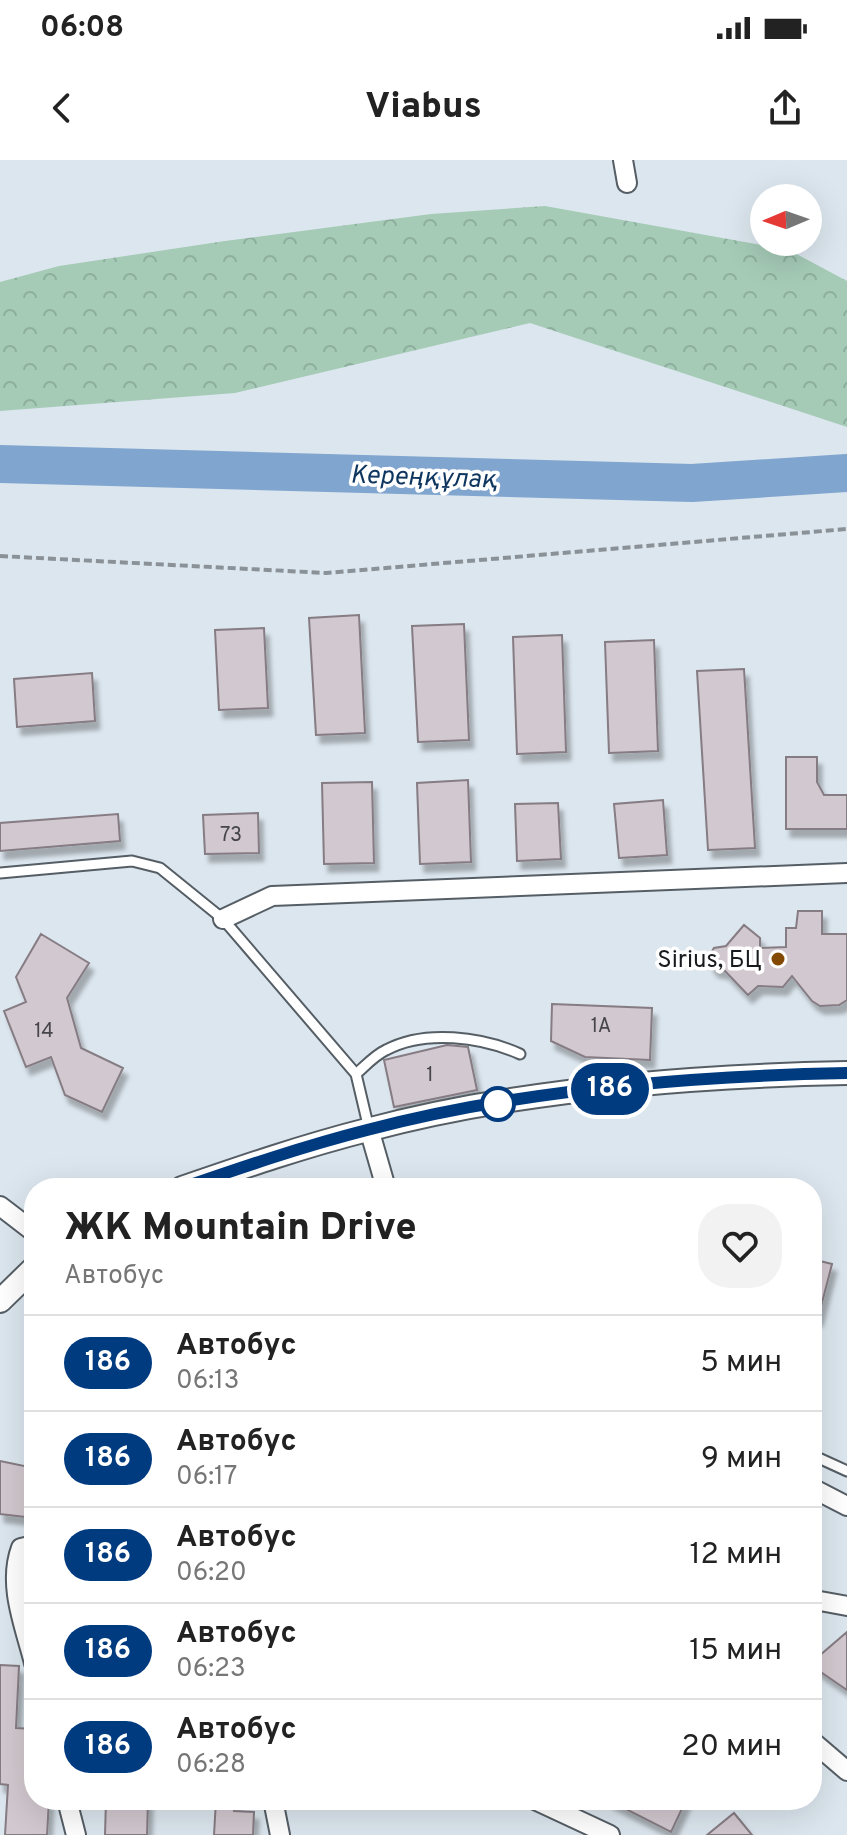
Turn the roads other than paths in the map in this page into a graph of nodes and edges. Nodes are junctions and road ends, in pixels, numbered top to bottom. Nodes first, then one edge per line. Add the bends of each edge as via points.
1 (623, 160) edge
2 (627, 183) dead end
3 (0, 873) edge
4 (847, 873) edge
5 (223, 919) junction
6 (520, 1054) dead end
7 (847, 1073) edge
8 (356, 1074) junction
9 (369, 1129) junction
10 (214, 1178) edge
11 (383, 1178) edge
12 (0, 1206) edge
13 (24, 1224) edge
14 (24, 1278) edge
15 (0, 1301) edge
16 (822, 1460) edge
17 (847, 1471) edge
18 (822, 1493) edge
19 (847, 1506) edge
20 (24, 1547) edge
21 (24, 1550) edge
22 (0, 1556) edge
23 (822, 1601) edge
24 (847, 1606) edge
25 (24, 1619) edge
26 (822, 1750) edge
27 (847, 1771) edge
28 (70, 1810) edge
29 (275, 1810) edge
30 (556, 1810) edge
31 (76, 1835) edge
32 (280, 1835) edge
33 (610, 1835) edge

1 - 2 street
3 - 5 lane via 132,861 160,868
4 - 5 street via 272,896
5 - 8 lane
6 - 8 lane via 498,1044 415,1040 385,1050
7 - 9 street via 614,1088 469,1108
8 - 9 lane
9 - 10 street
9 - 11 street
12 - 13 street
14 - 15 street
16 - 17 lane
18 - 19 street
20 - 22 street
21 - 25 street via 15,1563
23 - 24 street
26 - 27 street
28 - 31 street
29 - 32 street
30 - 33 street

